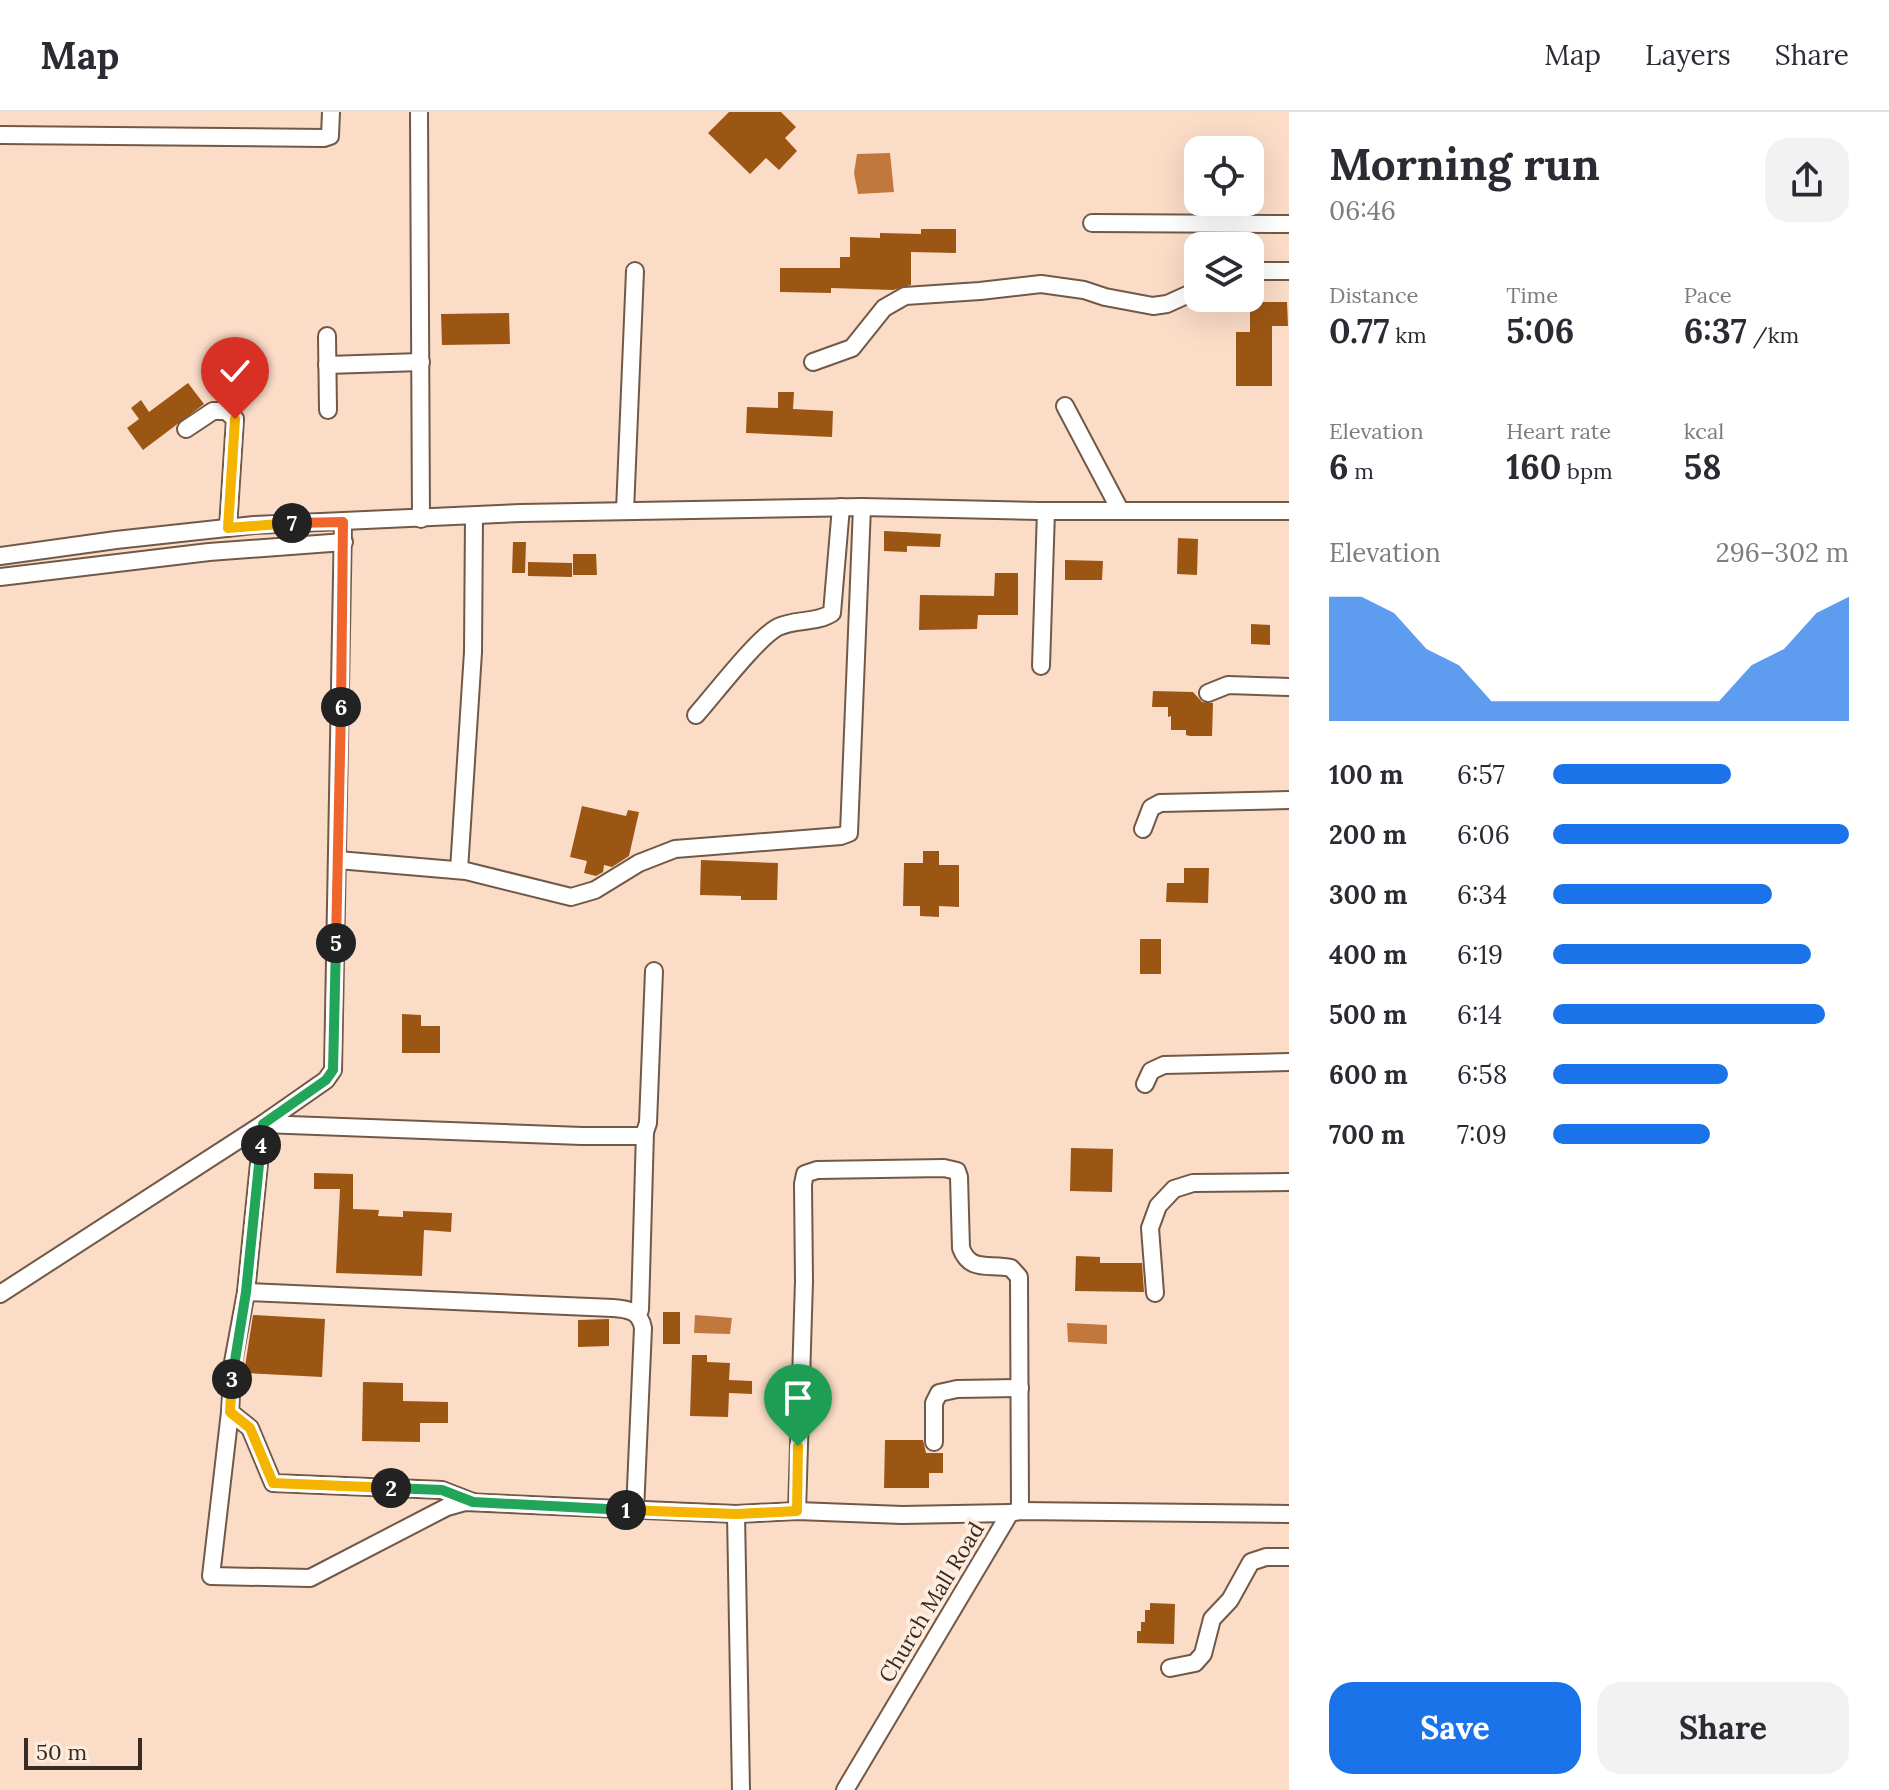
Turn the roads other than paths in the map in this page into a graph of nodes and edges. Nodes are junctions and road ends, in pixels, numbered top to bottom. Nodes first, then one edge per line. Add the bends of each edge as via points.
1 (331, 112) edge
2 (419, 112) edge
3 (0, 135) edge
4 (1092, 223) dead end
5 (1289, 224) edge
6 (635, 271) dead end
7 (1264, 271) edge
8 (1289, 271) edge
9 (1184, 296) edge
10 (327, 336) dead end
11 (421, 362) junction
12 (813, 362) dead end
13 (327, 365) junction
14 (1065, 406) dead end
15 (328, 410) dead end
16 (186, 429) dead end
17 (841, 507) junction
18 (862, 507) junction
19 (1120, 510) junction
20 (625, 511) junction
21 (1046, 511) junction
22 (1289, 511) edge
23 (474, 516) junction
24 (421, 519) junction
25 (343, 522) junction
26 (228, 528) junction
27 (344, 542) junction
28 (0, 556) edge
29 (0, 577) edge
30 (1041, 666) dead end
31 (1289, 687) edge
32 (1208, 693) dead end
33 (696, 715) dead end
34 (1289, 800) edge
35 (1143, 829) dead end
36 (338, 860) junction
37 (459, 870) junction
38 (654, 971) dead end
39 (1289, 1062) edge
40 (1145, 1084) dead end
41 (263, 1124) junction
42 (645, 1132) junction
43 (1289, 1182) edge
44 (246, 1292) junction
45 (1155, 1293) dead end
46 (0, 1294) edge
47 (640, 1310) dead end
48 (1020, 1388) junction
49 (230, 1412) junction
50 (934, 1442) dead end
51 (473, 1502) junction
52 (635, 1511) junction
53 (797, 1511) junction
54 (1015, 1512) junction
55 (736, 1514) junction
56 (1289, 1514) edge
57 (1289, 1557) edge
58 (1170, 1668) dead end
59 (741, 1790) edge
60 (845, 1790) edge

1 - 3 street via 330,136 324,138
2 - 11 street
4 - 5 street
6 - 20 street
7 - 8 street
9 - 12 street via 1153,306 1041,284 905,296 884,308 852,348
10 - 13 street
11 - 13 street
11 - 24 street
13 - 15 street
14 - 19 street
16 - 26 street via 213,411 226,411 235,419
17 - 18 street
17 - 20 street
17 - 33 street via 832,613 771,631
18 - 21 street
18 - 37 street via 849,833 675,849 571,897
19 - 21 street
19 - 22 street
20 - 23 street
21 - 30 street
23 - 24 street
23 - 37 street via 473,652
24 - 25 street
25 - 26 street
25 - 27 street
26 - 28 street
27 - 29 street
27 - 36 street
31 - 32 street via 1228,685
34 - 35 street via 1160,803 1151,808
36 - 37 street
36 - 41 street via 333,1070
38 - 42 street
39 - 40 street via 1164,1065 1151,1071
41 - 42 street via 633,1138
41 - 44 street
41 - 46 street
42 - 47 street
43 - 45 street via 1193,1183 1174,1189 1158,1206 1150,1228
44 - 49 street
44 - 52 street via 634,1312 643,1328
48 - 50 street via 939,1393
48 - 53 street via 1019,1277 1011,1268 973,1264 964,1256 957,1171 809,1171 803,1184
48 - 54 street
49 - 51 street via 250,1428 273,1483 442,1490
49 - 51 street via 211,1576 310,1578 447,1507
51 - 52 street
52 - 55 street
53 - 54 street
53 - 55 street
54 - 56 street
54 - 60 street, Church Mall Road
55 - 59 street
57 - 58 street via 1251,1562 1230,1600 1212,1619 1203,1654 1195,1663

